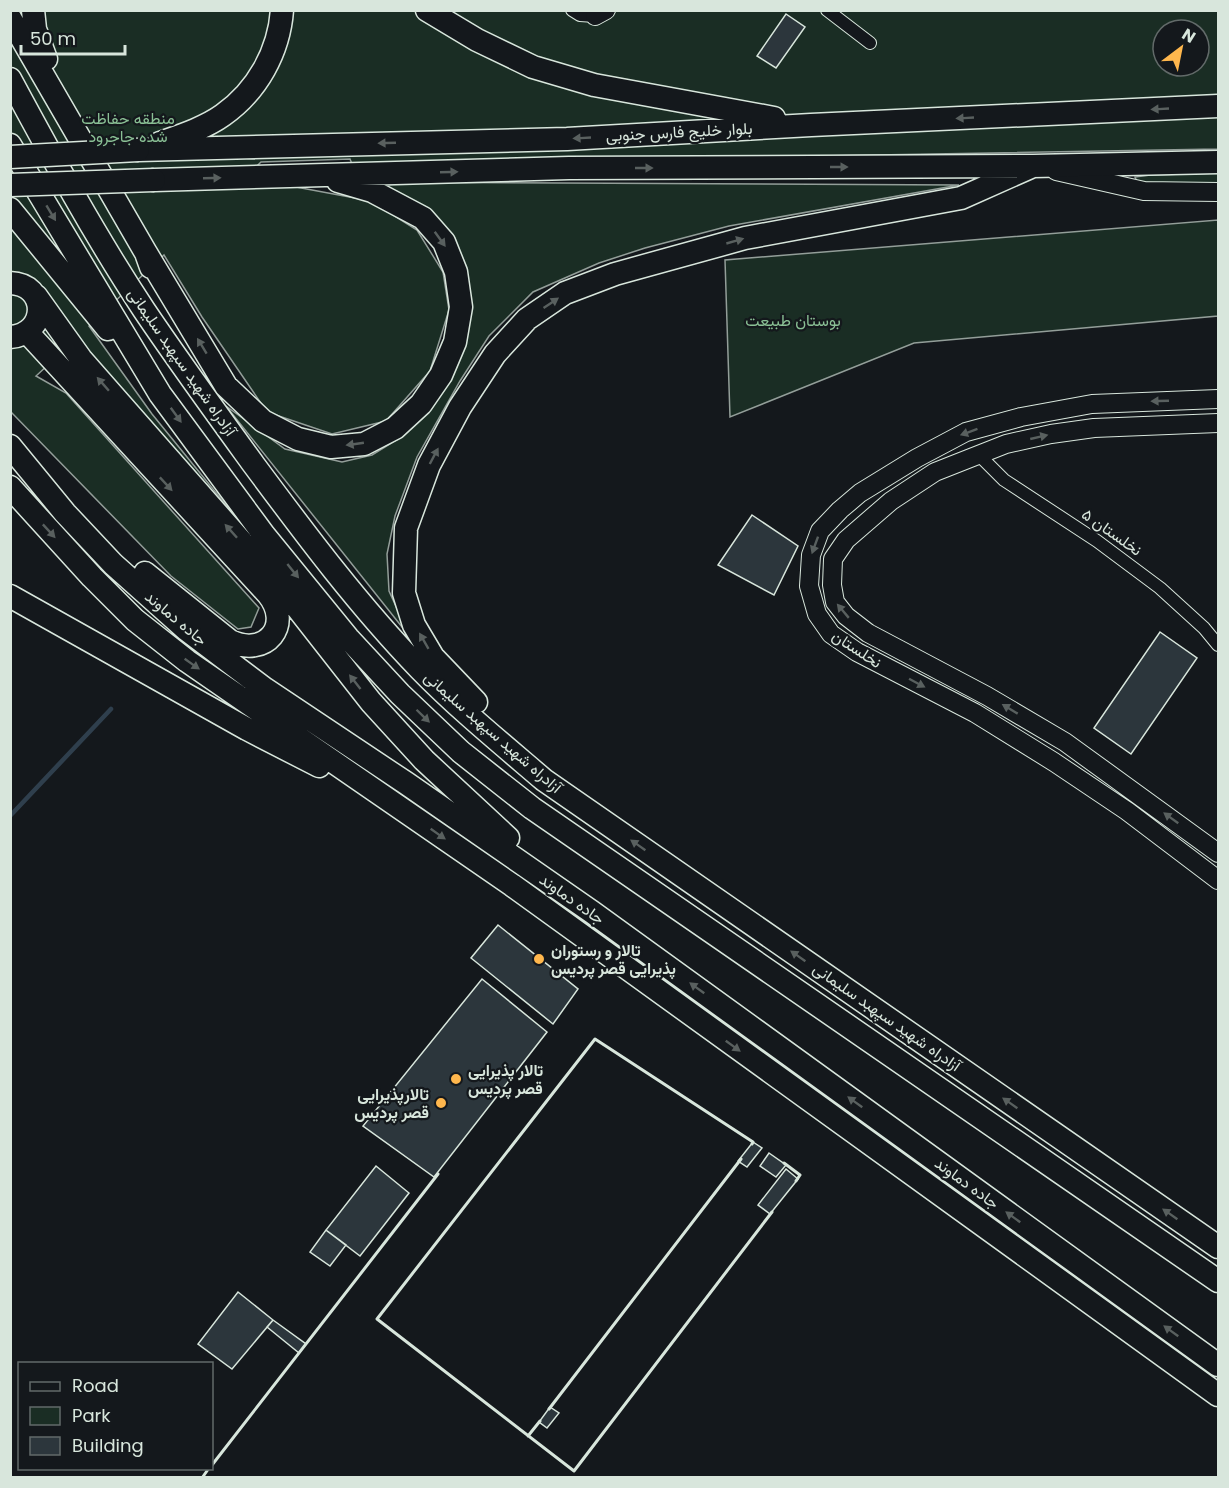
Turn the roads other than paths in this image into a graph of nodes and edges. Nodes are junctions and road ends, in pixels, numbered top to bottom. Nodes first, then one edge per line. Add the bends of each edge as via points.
1 (33, 10) edge
2 (282, 10) edge
3 (427, 10) edge
4 (572, 10) edge
5 (827, 10) edge
6 (600, 13) edge
7 (10, 18) edge
8 (870, 43) dead end
9 (10, 79) edge
10 (1218, 106) edge
11 (65, 111) junction
12 (811, 125) junction
13 (10, 145) edge
14 (138, 150) junction
15 (10, 157) edge
16 (1218, 162) edge
17 (1034, 166) junction
18 (316, 175) junction
19 (10, 185) edge
20 (1218, 192) edge
21 (10, 209) edge
22 (146, 253) junction
23 (10, 283) edge
24 (36, 296) junction
25 (19, 335) edge
26 (195, 383) junction
27 (160, 394) junction
28 (1212, 399) edge
29 (1214, 426) edge
30 (17, 455) edge
31 (979, 455) junction
32 (10, 487) edge
33 (10, 596) edge
34 (1218, 645) edge
35 (544, 780) junction
36 (402, 809) junction
37 (1218, 853) edge
38 (1218, 880) edge
39 (592, 912) junction
40 (1218, 1247) edge
41 (1218, 1281) edge
42 (1218, 1365) edge
43 (1218, 1395) edge

1 - 11 highway via 35,29
2 - 14 highway via 274,53 253,89 222,116 181,136
3 - 12 highway via 533,67 594,85
4 - 6 street via 580,15
5 - 8 street
7 - 11 highway
9 - 26 highway, آزادراه شهید سپهبد سلیمانی via 116,266
10 -> 12 highway, بلوار خلیج فارس جنوبی
11 - 22 highway
12 -> 14 highway, بلوار خلیج فارس جنوبی via 567,139
13 -> 27 highway, آزادراه شهید سپهبد سلیمانی
14 - 15 highway, bridge
16 - 17 highway, بلوار خلیج فارس جنوبی
18 -> 17 highway, بلوار خلیج فارس جنوبی via 569,168
17 - 20 street via 1143,191
35 -> 17 highway via 433,657 414,625 404,593 406,528 429,465 460,406 495,354 526,319 565,293 615,274 745,238 961,198
19 -> 18 highway, بلوار خلیج فارس جنوبی, bridge
18 -> 22 highway via 372,191 423,218 444,242 456,272 461,307 455,342 441,375 421,404 395,428 364,444 331,447 298,439 263,421 226,386
21 - 27 highway
22 - 26 highway
23 - 24 highway via 28,288
24 - 25 highway via 37,320
39 -> 24 highway via 424,760 371,702 277,582 81,359
25 -> 30 highway via 275,603 277,626 272,636 252,647 230,641 139,568
26 - 35 highway, آزادراه شهید سپهبد سلیمانی via 290,514 370,614 420,669
27 -> 41 highway, آزادراه شهید سپهبد سلیمانی via 264,535 348,638 461,752 532,808
28 - 29 street
28 -> 38 street, نخلستان via 1092,404 966,432 860,493 840,510 820,531 811,555 809,586 817,614 831,634 857,652 975,713 1054,762
31 -> 29 street, نخلستان via 1006,444 1094,428
30 - 39 highway, جاده دماوند via 113,564 187,630 265,689
31 - 34 street, نخلستان ۵ via 1004,480 1160,588
37 -> 31 street, نخلستان via 1065,742 868,633 835,602 833,559 846,540 891,501 935,472
32 -> 36 highway, جاده دماوند via 135,620 187,661
33 - 36 highway via 247,729
40 -> 35 highway, آزادراه شهید سپهبد سلیمانی
36 -> 43 highway, جاده دماوند
42 -> 39 highway, جاده دماوند

